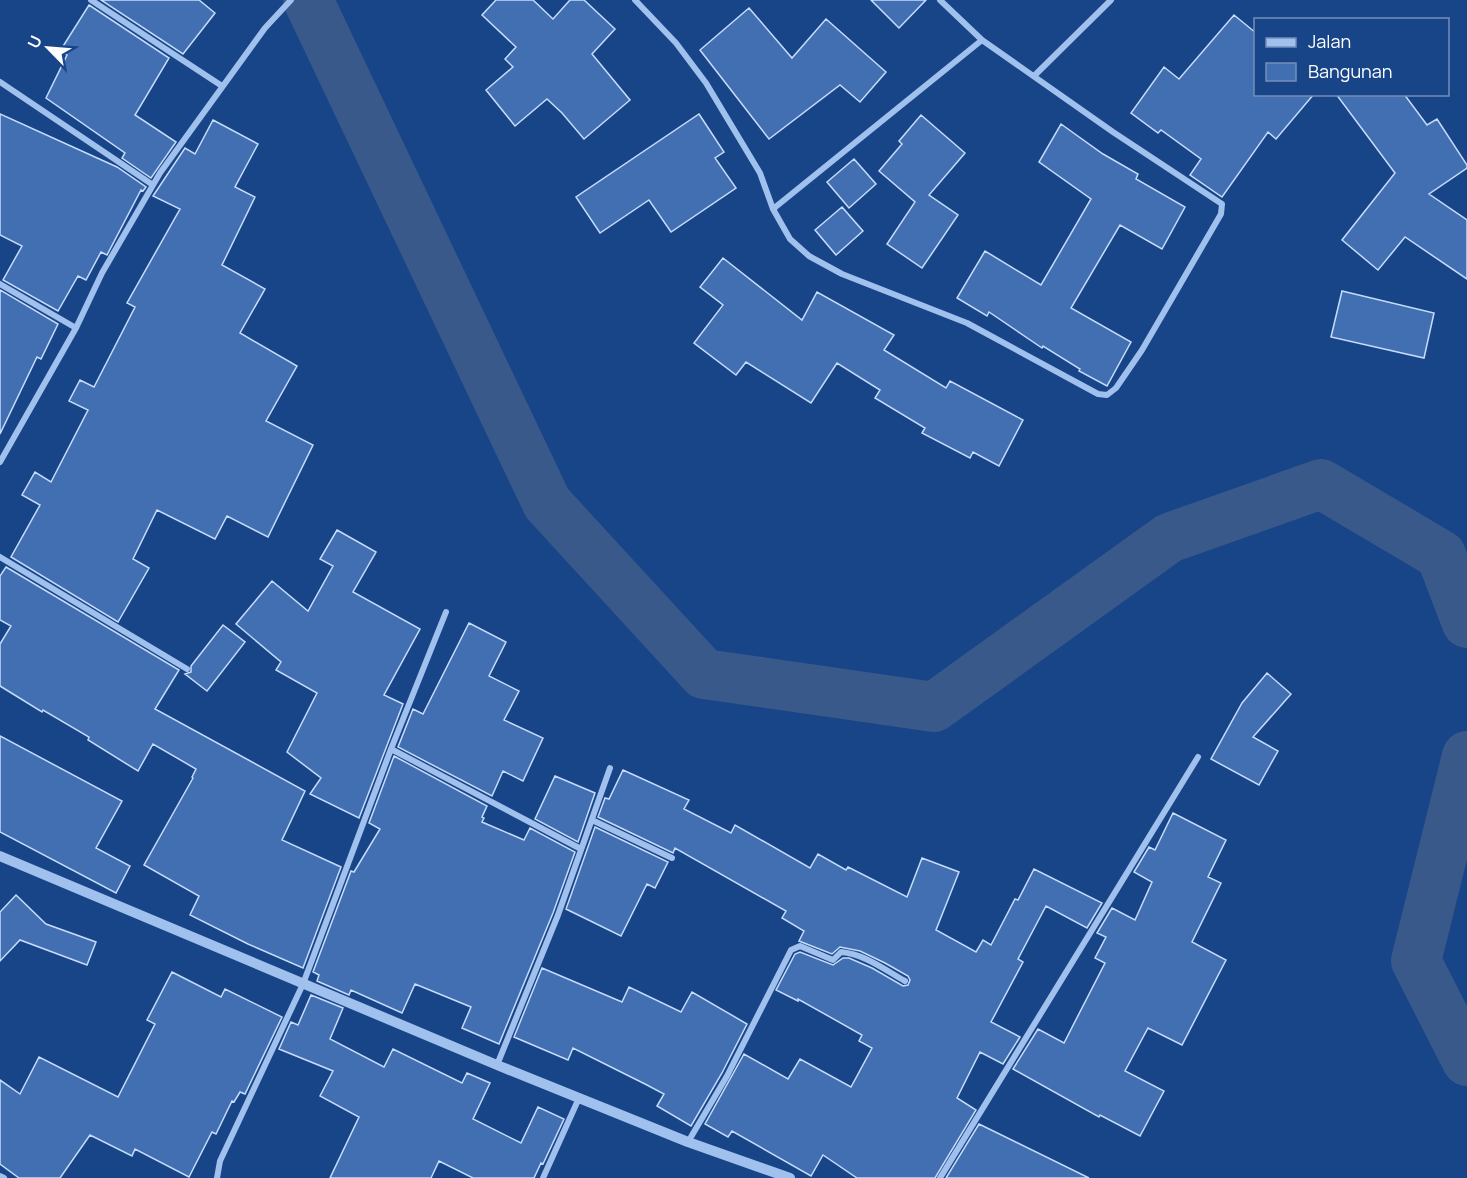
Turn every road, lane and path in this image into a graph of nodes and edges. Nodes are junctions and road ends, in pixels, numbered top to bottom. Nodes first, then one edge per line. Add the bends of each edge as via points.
1 (92, 0) edge
2 (291, 0) edge
3 (635, 0) edge
4 (940, 0) edge
5 (1111, 0) edge
6 (644, 3) edge
7 (982, 40) junction
8 (1034, 76) junction
9 (0, 82) edge
10 (222, 87) junction
11 (153, 185) junction
12 (773, 209) junction
13 (0, 284) edge
14 (76, 328) junction
15 (0, 461) edge
16 (0, 557) edge
17 (446, 612) dead end
18 (187, 669) dead end
19 (391, 749) junction
20 (1198, 757) dead end
21 (610, 768) dead end
22 (592, 820) junction
23 (581, 849) junction
24 (0, 856) edge
25 (672, 858) dead end
26 (905, 981) dead end
27 (303, 984) junction
28 (497, 1065) junction
29 (579, 1098) junction
30 (688, 1142) junction
31 (0, 1176) edge
32 (4, 1178) edge
33 (217, 1178) edge
34 (543, 1178) edge
35 (790, 1178) edge
36 (940, 1178) edge

1 - 10 street
2 - 10 street
3 - 6 street
4 - 7 street
5 - 8 street
6 - 12 street via 706,83 760,173
7 - 8 street
7 - 12 street
8 - 12 street via 1222,204 1221,214 1142,350 1107,395 1098,394 967,323 842,274 809,256 790,239
9 - 11 street
10 - 11 street
11 - 14 street via 102,273
13 - 14 street
14 - 15 street
16 - 18 street
17 - 19 street
19 - 23 street
19 - 27 street
20 - 36 street
21 - 22 street
22 - 23 street
22 - 25 street
23 - 28 street
24 - 27 street
26 - 30 street via 851,952 841,952 833,960 794,947
27 - 28 street
27 - 33 street via 220,1161
28 - 29 street
29 - 30 street
29 - 34 street
30 - 35 street
31 - 32 street

